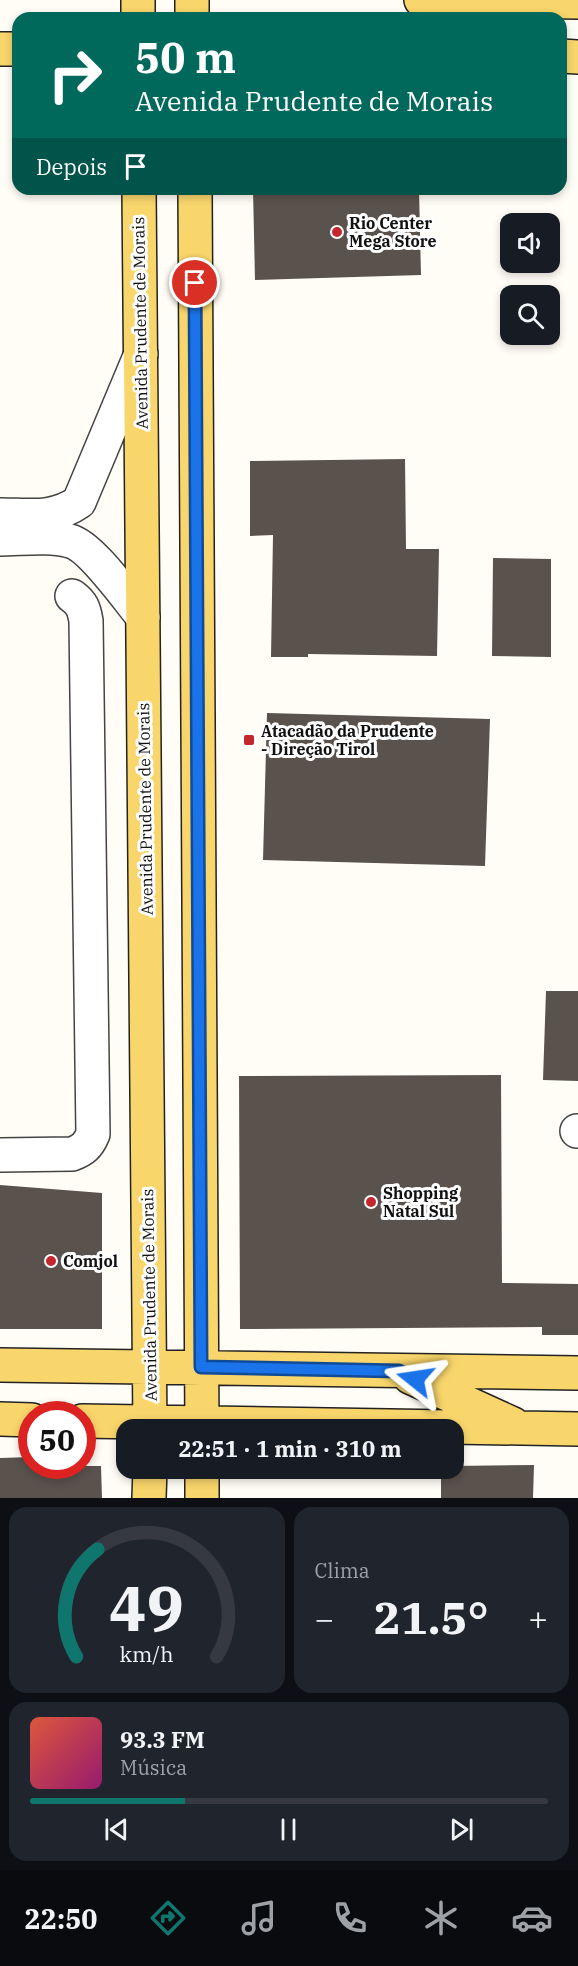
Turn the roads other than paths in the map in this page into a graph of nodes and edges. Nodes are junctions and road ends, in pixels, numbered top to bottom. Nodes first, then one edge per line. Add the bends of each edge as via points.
1 (421, 0) edge
2 (513, 1) edge
3 (578, 2) edge
4 (139, 195) edge
5 (195, 195) edge
6 (141, 354) junction
7 (0, 515) edge
8 (0, 539) edge
9 (72, 596) dead end
10 (143, 617) junction
11 (0, 1155) edge
12 (0, 1365) edge
13 (150, 1366) junction
14 (201, 1367) junction
15 (399, 1371) junction
16 (578, 1372) edge
17 (0, 1419) edge
18 (151, 1419) edge
19 (202, 1419) edge
20 (18, 1420) edge
21 (96, 1423) edge
22 (116, 1424) edge
23 (464, 1428) edge
24 (523, 1428) junction
25 (578, 1429) edge
26 (150, 1479) edge
27 (202, 1479) edge
28 (149, 1498) edge
29 (202, 1498) edge

1 - 2 main road
2 - 3 main road
4 - 6 main road, Avenida Prudente de Morais
5 - 14 main road
6 - 7 lane via 79,502 65,512 48,515
6 - 10 main road, Avenida Prudente de Morais
8 - 10 lane via 71,541 87,550
9 - 11 lane via 80,601 86,621 93,1134 82,1150 72,1154
10 - 13 main road, Avenida Prudente de Morais
12 - 13 main road
13 - 14 main road
13 - 18 main road, Avenida Prudente de Morais
14 - 15 main road
14 - 19 main road
15 - 16 main road
15 - 24 main road
17 - 20 main road
21 - 22 main road
23 - 24 main road
24 - 25 main road
26 - 28 main road
27 - 29 main road

